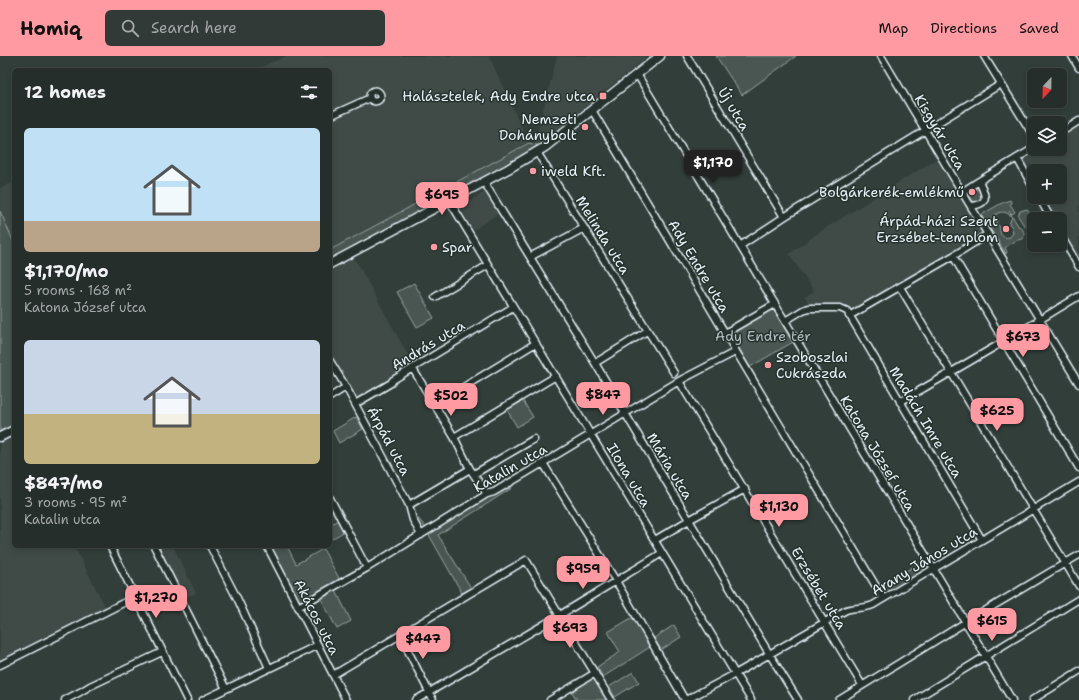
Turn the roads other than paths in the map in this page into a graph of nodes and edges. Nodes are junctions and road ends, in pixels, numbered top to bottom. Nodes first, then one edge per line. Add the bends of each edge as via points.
1 (660, 56) edge
2 (687, 56) edge
3 (881, 56) edge
4 (984, 56) edge
5 (1072, 56) edge
6 (1079, 68) edge
7 (637, 74) junction
8 (1001, 84) junction
9 (370, 98) dead end
10 (592, 110) junction
11 (332, 115) edge
12 (1079, 121) edge
13 (1027, 127) edge
14 (1067, 128) edge
15 (925, 130) junction
16 (537, 152) junction
17 (1027, 152) edge
18 (1017, 158) junction
19 (1027, 176) edge
20 (484, 182) junction
21 (979, 182) junction
22 (962, 192) junction
23 (449, 200) junction
24 (971, 206) junction
25 (784, 216) junction
26 (584, 228) junction
27 (988, 234) junction
28 (740, 246) junction
29 (1067, 246) edge
30 (953, 256) junction
31 (530, 257) junction
32 (332, 263) edge
33 (488, 265) junction
34 (1079, 267) edge
35 (900, 287) junction
36 (435, 296) dead end
37 (1079, 296) edge
38 (775, 304) junction
39 (513, 307) junction
40 (850, 316) junction
41 (1041, 320) junction
42 (785, 321) junction
43 (647, 331) junction
44 (725, 333) junction
45 (1003, 342) junction
46 (536, 343) junction
47 (735, 352) junction
48 (595, 363) junction
49 (332, 364) edge
50 (413, 369) junction
51 (951, 372) junction
52 (674, 373) dead end
53 (556, 376) junction
54 (679, 381) junction
55 (1079, 384) edge
56 (346, 387) junction
57 (332, 396) edge
58 (900, 402) junction
59 (355, 404) junction
60 (434, 405) junction
61 (625, 414) junction
62 (12, 431) edge
63 (591, 434) junction
64 (454, 437) junction
65 (0, 438) edge
66 (534, 439) dead end
67 (543, 463) junction
68 (1079, 468) edge
69 (472, 472) junction
70 (1079, 482) edge
71 (744, 490) junction
72 (487, 494) junction
73 (332, 502) edge
74 (409, 505) junction
75 (1032, 509) junction
76 (689, 520) junction
77 (421, 535) junction
78 (655, 540) junction
79 (982, 540) junction
80 (111, 548) edge
81 (155, 548) edge
82 (211, 548) edge
83 (268, 548) edge
84 (662, 553) junction
85 (1079, 555) edge
86 (1065, 563) junction
87 (367, 568) junction
88 (934, 568) junction
89 (616, 581) junction
90 (1079, 586) edge
91 (135, 597) junction
92 (883, 598) junction
93 (1079, 599) edge
94 (298, 607) junction
95 (560, 615) junction
96 (825, 622) junction
97 (966, 622) junction
98 (400, 635) junction
99 (318, 645) junction
100 (162, 652) junction
101 (770, 655) junction
102 (986, 656) junction
103 (0, 665) edge
104 (269, 668) junction
105 (1079, 671) edge
106 (595, 673) junction
107 (735, 674) junction
108 (333, 675) junction
109 (862, 685) junction
110 (226, 688) junction
111 (429, 692) junction
112 (65, 700) edge
113 (187, 700) edge
114 (203, 700) edge
115 (346, 700) edge
116 (416, 700) edge
117 (433, 700) edge
118 (550, 700) edge
119 (611, 700) edge
120 (686, 700) edge
121 (751, 700) edge
122 (798, 700) edge
123 (839, 700) edge
124 (914, 700) edge
125 (1012, 700) edge
126 (1032, 700) edge

1 - 7 main road
2 - 25 street, Új utca
3 - 15 street, Kisgyár utca
4 - 8 street
5 - 6 street
7 - 10 main road
7 - 28 street, Katona József utca
8 - 13 street
8 - 15 street
9 - 11 street
10 - 16 main road
10 - 44 street, Ady Endre utca
12 - 14 street
15 - 22 street, Kisgyár utca
15 - 25 street
16 - 20 main road
16 - 26 street, Melinda utca
17 - 18 street
18 - 19 street
18 - 21 street
20 - 23 main road
20 - 31 street, Mária utca
21 - 22 street
21 - 24 street via 985,194 984,200 980,205
22 - 24 street, Kisgyár utca
23 - 32 main road
23 - 33 street, Ilona utca
24 - 27 street, Kisgyár utca
25 - 28 street
26 - 31 street
26 - 43 street, Melinda utca
27 - 30 street
27 - 41 street, Kisgyár utca
28 - 38 street, Katona József utca
29 - 34 street
30 - 35 street
30 - 45 street
31 - 48 street, Mária utca
33 - 36 street
33 - 39 street, Ilona utca
35 - 40 street
35 - 51 street
37 - 41 street
38 - 42 street, Katona József utca
38 - 44 street
39 - 46 street, Ilona utca
39 - 50 street, András utca
40 - 42 street via 847,311 840,308 808,308
40 - 58 street, Madách Imre utca
41 - 45 street
41 - 55 street, Kisgyár utca
42 - 88 street, Katona József utca
43 - 48 street
43 - 52 street, Melinda utca
44 - 47 street, Ady Endre utca
45 - 51 street
45 - 68 street
46 - 53 street, Ilona utca
46 - 60 street
47 - 54 street, Katalin utca
47 - 92 street, Ady Endre utca
48 - 61 street, Mária utca
49 - 56 street, Árpád utca
50 - 59 street, András utca
50 - 60 street
51 - 58 street
51 - 75 street
53 - 63 street, Ilona utca
53 - 64 street
54 - 61 street, Katalin utca
54 - 71 street, Erzsébet utca
56 - 57 street
56 - 59 street, Árpád utca
58 - 79 street, Madách Imre utca
59 - 74 street, Árpád utca
60 - 64 street
61 - 63 street, Katalin utca
61 - 76 street, Mária utca
62 - 65 main road
63 - 67 street, Katalin utca
63 - 78 street, Ilona utca
64 - 69 street
66 - 69 street
67 - 72 street, Katalin utca
67 - 89 street
69 - 72 street
69 - 74 street
70 - 75 street, Arany János utca
71 - 76 street
71 - 96 street, Erzsébet utca
72 - 77 street, Katalin utca
73 - 87 street
74 - 77 street, Árpád utca
75 - 79 street, Arany János utca
75 - 86 street
76 - 78 street
76 - 101 street, Mária utca
77 - 87 street, Katalin utca
78 - 84 street, Ilona utca
79 - 88 street, Arany János utca
80 - 91 street
81 - 110 street
82 - 104 street
83 - 94 street, Akácos utca
84 - 89 street
84 - 107 street, Ilona utca
85 - 86 street
86 - 90 street
86 - 97 street
87 - 94 street, Katalin utca
88 - 92 street, Arany János utca
88 - 97 street, Katona József utca
89 - 95 street
89 - 120 street
91 - 100 street
91 - 103 street
92 - 96 street, Arany János utca via 868,607 846,610
93 - 102 street
94 - 99 street, Akácos utca
95 - 98 street via 526,560
95 - 106 street
95 - 111 street
96 - 101 street, Arany János utca
96 - 109 street, Erzsébet utca
97 - 102 street, Katona József utca
97 - 109 street
98 - 108 street
98 - 111 street
99 - 104 street
99 - 108 street, Akácos utca
100 - 112 street
100 - 113 street
101 - 107 street, Arany János utca
101 - 122 street, Mária utca
102 - 124 street
102 - 125 street, Katona József utca
104 - 110 street
105 - 126 street
106 - 118 street
106 - 119 street
107 - 120 street, Arany János utca
107 - 121 street, Ilona utca
108 - 115 street, Akácos utca
109 - 123 street
110 - 114 street
111 - 116 street
111 - 117 street

